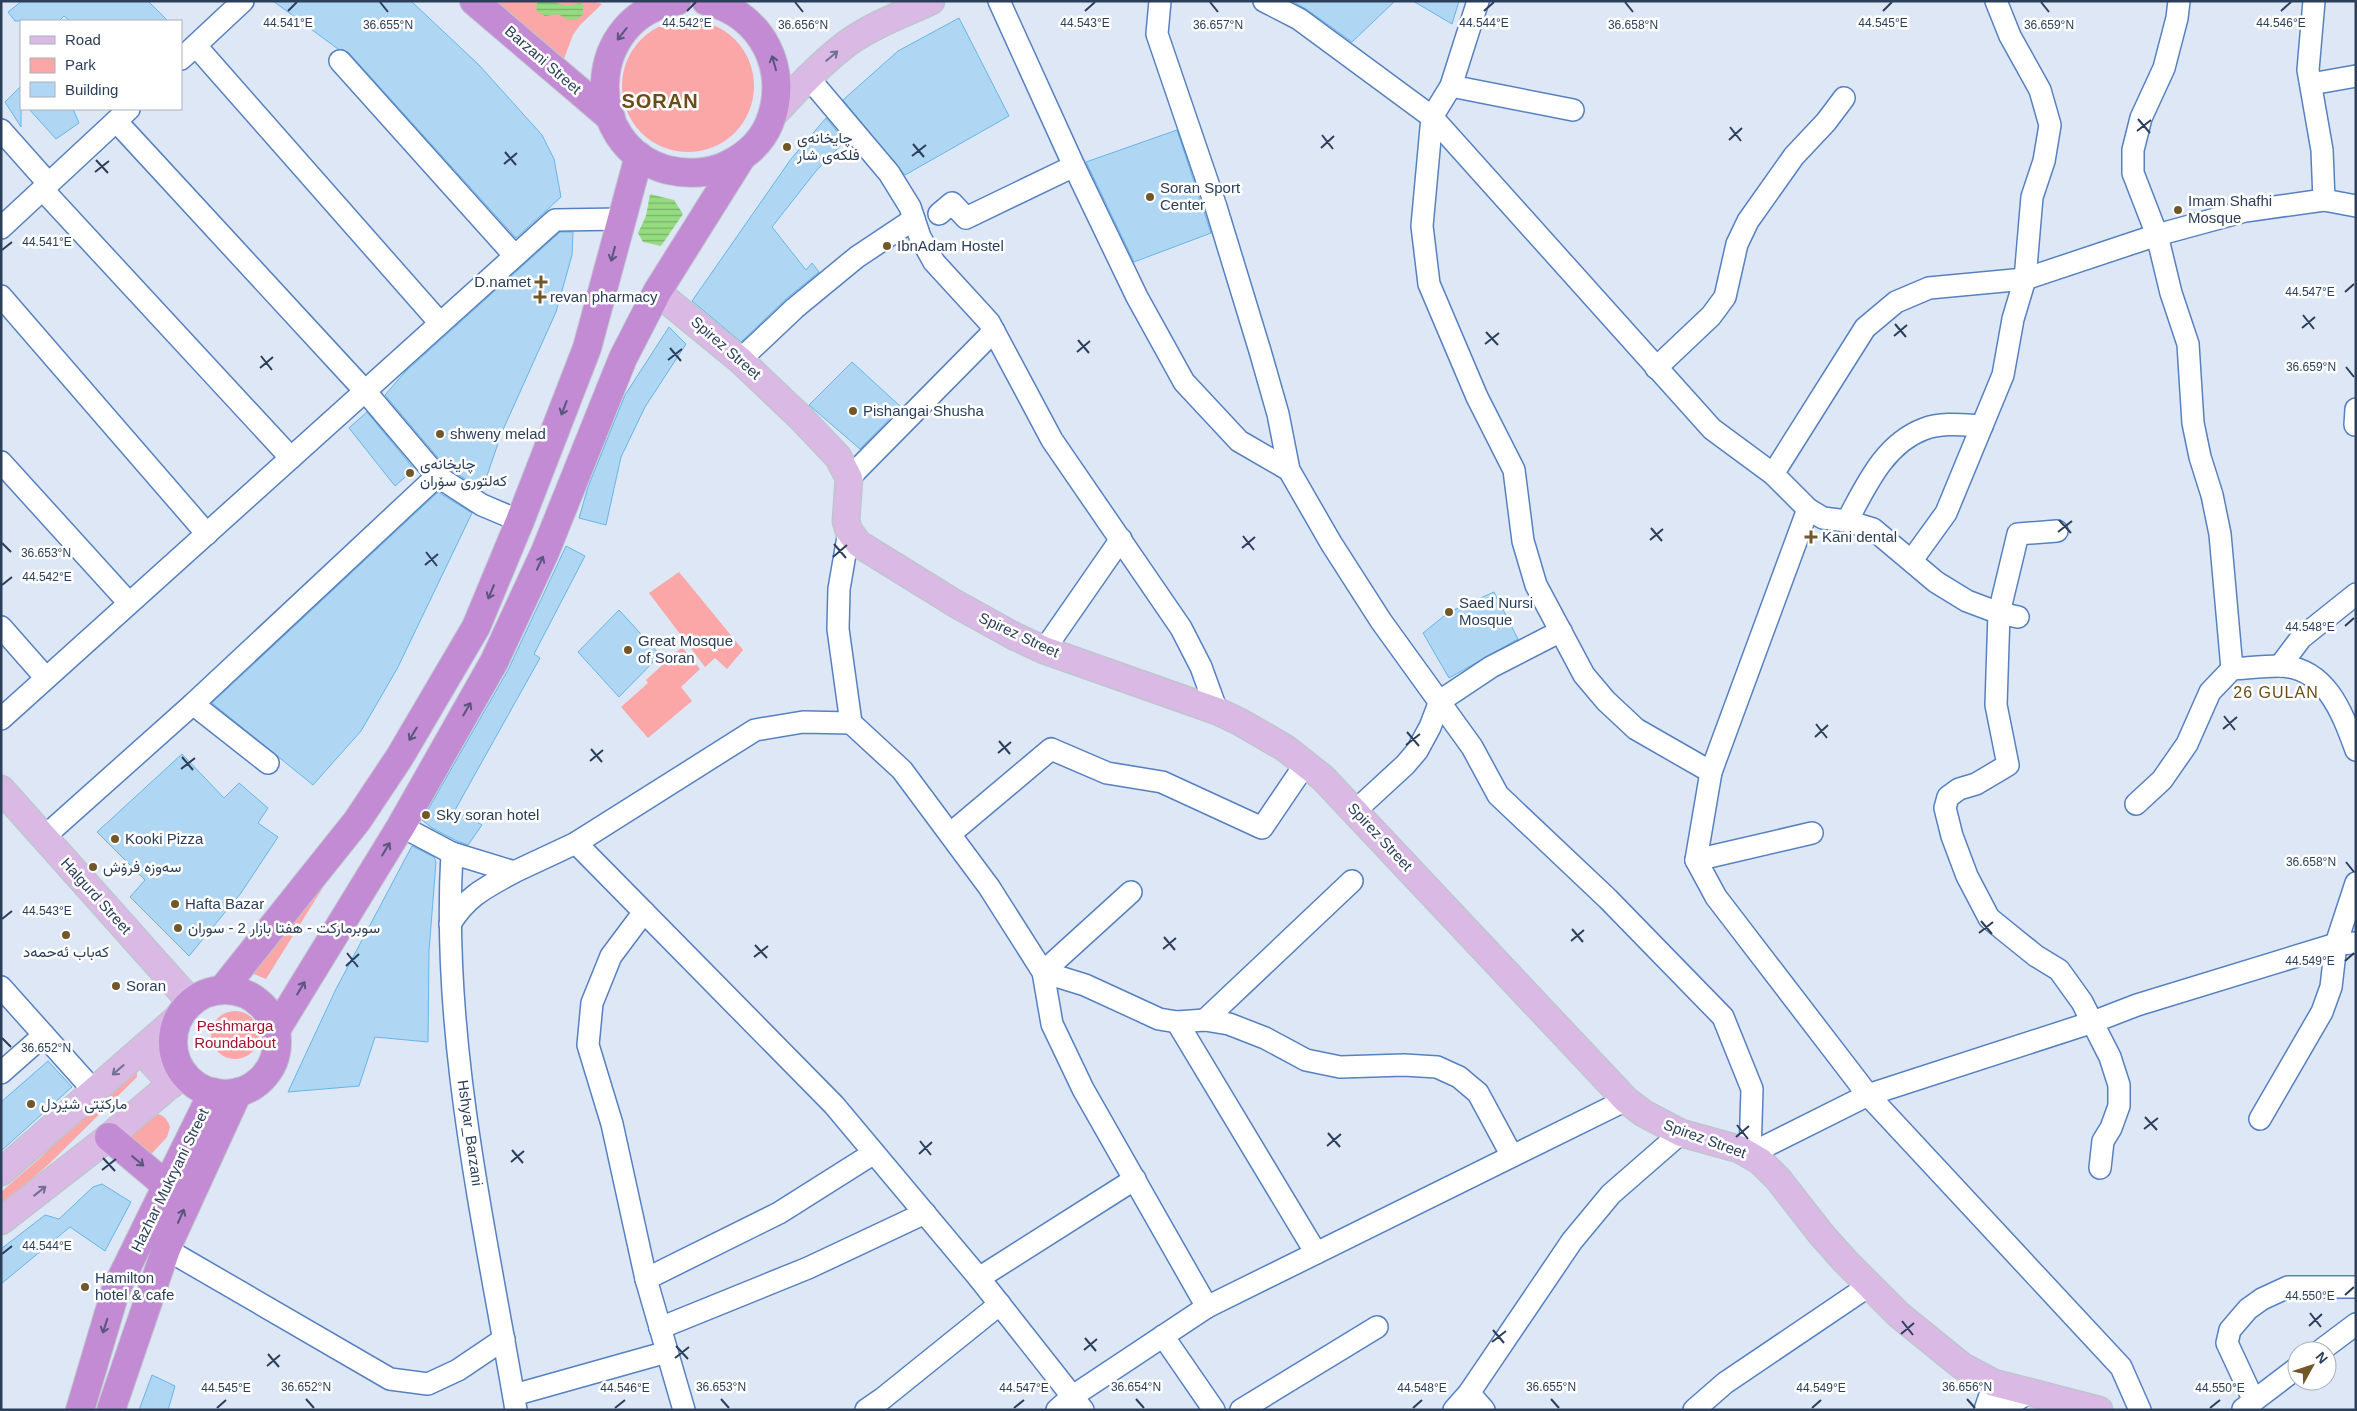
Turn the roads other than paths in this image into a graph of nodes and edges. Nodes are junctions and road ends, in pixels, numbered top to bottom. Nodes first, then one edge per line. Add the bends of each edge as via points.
1 (243, 1) edge
2 (474, 1) edge
3 (706, 1) edge
4 (931, 1) edge
5 (999, 1) edge
6 (1160, 1) edge
7 (1264, 1) edge
8 (1478, 1) edge
9 (1996, 1) edge
10 (2314, 1) edge
11 (659, 3) edge
12 (2175, 7) edge
13 (188, 52) edge
14 (340, 61) dead end
15 (808, 76) junction
16 (2356, 76) edge
17 (2311, 84) junction
18 (1451, 86) junction
19 (1844, 98) dead end
20 (1574, 110) dead end
21 (122, 115) edge
22 (773, 115) junction
23 (1432, 117) junction
24 (611, 118) junction
25 (1, 130) edge
26 (639, 156) junction
27 (741, 158) junction
28 (1074, 166) junction
29 (46, 187) junction
30 (2324, 200) junction
31 (2356, 206) edge
32 (939, 214) dead end
33 (622, 219) junction
34 (914, 219) junction
35 (1, 228) edge
36 (2157, 235) junction
37 (514, 256) junction
38 (2025, 279) junction
39 (657, 292) junction
40 (1, 296) edge
41 (440, 323) junction
42 (994, 331) junction
43 (740, 360) junction
44 (1656, 368) junction
45 (365, 391) junction
46 (2356, 409) edge
47 (2355, 425) edge
48 (1982, 426) junction
49 (291, 458) junction
50 (1, 462) edge
51 (1288, 470) junction
52 (1773, 474) junction
53 (437, 476) junction
54 (849, 478) junction
55 (1808, 509) junction
56 (1847, 521) junction
57 (520, 522) junction
58 (849, 531) junction
59 (2057, 531) dead end
60 (207, 534) junction
61 (1121, 539) junction
62 (1912, 560) junction
63 (2356, 594) edge
64 (129, 603) junction
65 (2008, 615) junction
66 (1, 627) edge
67 (1560, 632) junction
68 (1044, 650) junction
69 (2280, 666) junction
70 (2232, 669) junction
71 (46, 678) junction
72 (1440, 701) junction
73 (193, 704) junction
74 (1217, 711) junction
75 (1, 719) edge
76 (851, 723) junction
77 (2356, 750) edge
78 (268, 763) dead end
79 (1306, 764) junction
80 (1711, 772) junction
81 (1, 789) edge
82 (2136, 804) dead end
83 (1355, 811) junction
84 (401, 826) junction
85 (1812, 833) dead end
86 (950, 834) junction
87 (44, 837) junction
88 (576, 843) junction
89 (452, 853) junction
90 (1696, 860) junction
91 (514, 872) junction
92 (1352, 881) dead end
93 (2356, 884) edge
94 (1131, 892) dead end
95 (644, 912) junction
96 (450, 924) junction
97 (2346, 944) edge
98 (1043, 972) junction
99 (1, 987) edge
100 (222, 990) junction
101 (186, 1009) junction
102 (1205, 1020) junction
103 (1177, 1022) junction
104 (2093, 1022) junction
105 (276, 1030) junction
106 (44, 1034) junction
107 (141, 1050) junction
108 (1, 1073) edge
109 (178, 1079) junction
110 (94, 1091) junction
111 (226, 1092) junction
112 (1868, 1095) junction
113 (1626, 1100) junction
114 (2260, 1119) dead end
115 (1681, 1134) junction
116 (109, 1137) junction
117 (874, 1153) junction
118 (1750, 1154) junction
119 (1512, 1156) junction
120 (2100, 1168) dead end
121 (1, 1172) edge
122 (1135, 1179) junction
123 (167, 1186) junction
124 (924, 1213) junction
125 (1, 1222) edge
126 (166, 1250) junction
127 (1316, 1253) junction
128 (979, 1278) junction
129 (646, 1279) junction
130 (1870, 1285) junction
131 (2356, 1287) edge
132 (1000, 1304) junction
133 (1208, 1307) junction
134 (2356, 1324) edge
135 (1377, 1327) dead end
136 (660, 1328) junction
137 (1164, 1336) junction
138 (504, 1339) junction
139 (2333, 1341) edge
140 (667, 1352) junction
141 (2287, 1376) edge
142 (1994, 1383) junction
143 (1468, 1393) junction
144 (2028, 1393) junction
145 (515, 1402) edge
146 (1078, 1403) edge
147 (2248, 1405) edge
148 (2066, 1406) edge
149 (80, 1410) edge
150 (111, 1410) edge
151 (684, 1410) edge
152 (866, 1410) edge
153 (1057, 1410) edge
154 (1214, 1410) edge
155 (1241, 1410) edge
156 (1454, 1410) edge
157 (1484, 1410) edge
158 (1694, 1410) edge
159 (1985, 1410) edge
160 (2002, 1410) edge
161 (2099, 1410) edge
162 (2140, 1410) edge

1 - 13 street
2 - 24 highway, Barzani Street
22 -> 3 highway via 777,77 764,41 738,14
15 -> 4 main road via 847,44
5 - 28 street
6 - 51 street via 1157,34 1216,207 1260,351 1278,414
7 - 23 street via 1299,19
8 - 18 street
9 - 38 street via 2010,36 2040,90 2050,124 2044,160 2032,196
10 - 17 street via 2308,70
11 -> 24 highway via 634,21 610,55 604,82
12 - 36 street via 2164,68 2141,118 2133,150 2133,172
13 - 41 street
14 - 37 street
15 - 22 main road
15 - 34 street via 889,173
16 - 17 street
17 - 30 street via 2322,150
18 - 20 street
18 - 23 street
19 - 44 street via 1794,156 1748,221 1737,244 1725,297 1711,316
21 - 29 street
21 - 45 street
22 - 27 highway via 760,139
23 - 44 street
23 - 67 street via 1422,226 1429,284 1477,397 1514,470 1523,541 1536,585
24 - 26 highway via 624,141
25 - 29 street
26 - 27 highway via 663,168 690,173 716,169
26 - 33 highway
27 - 39 highway
28 - 32 street via 966,218 952,203
28 - 51 street via 1137,297 1184,382 1239,442
29 - 35 street
29 - 49 street
30 - 31 street
30 - 36 street via 2245,211
33 - 37 street via 555,220
33 -> 57 highway via 587,348
34 - 42 street via 934,262
34 - 43 street via 857,257 795,308
36 - 38 street
36 - 70 street via 2188,344 2193,423 2220,534
37 - 41 street
38 - 48 street via 2013,319 2003,375
38 - 52 street via 1929,288 1896,302 1865,328
39 - 43 main road, Spirez Street
84 -> 39 highway via 494,662 545,552 623,358
40 - 60 street
41 - 45 street
42 - 54 street
42 - 61 street via 1052,440
43 - 54 main road, Spirez Street via 838,457
44 - 52 street via 1712,430
45 - 49 street
45 - 53 street
46 - 47 street
48 - 56 street via 1926,428 1906,438 1874,470
48 - 62 street via 1946,513
49 - 60 street
50 - 64 street
51 - 72 street via 1381,621
52 - 55 street
53 - 57 street via 482,505
53 - 73 street
54 - 58 main road via 845,511
55 - 56 street via 1823,518
55 - 80 street
56 - 62 street via 1873,529
57 -> 100 highway via 476,627 399,758 358,821
58 - 68 main road, Spirez Street via 859,544 899,570 985,621
58 - 76 street via 839,589 838,629
59 - 65 street via 2018,534
60 - 64 street
61 - 68 street
61 - 74 street via 1181,628
62 - 65 street via 1936,582 1968,601
63 - 69 street via 2301,638
64 - 71 street
65 - 104 street via 1996,705 2008,765 1983,781 1959,789 1948,797 1945,808 1967,876 1989,918 2059,970
66 - 71 street
67 - 72 street via 1492,667
67 - 80 street via 1584,675 1636,729
68 - 74 main road, Spirez Street
69 - 70 street
69 - 77 street via 2304,671 2330,692 2343,714
70 - 82 street via 2210,692 2187,744 2162,780
71 - 75 street
72 - 83 street via 1416,751
72 - 118 street via 1472,747 1498,795 1608,899 1723,1017 1752,1088
73 - 78 street
73 - 87 street
74 - 79 main road, Spirez Street via 1263,734
76 - 86 street via 902,770
76 - 88 street via 803,722 755,730
79 - 83 main road, Spirez Street
79 - 86 street via 1262,828 1162,782 1107,773 1051,749
80 - 90 street
81 - 87 main road, Halgurd Street
83 - 113 main road, Spirez Street
84 - 89 street
105 -> 84 highway
85 - 90 street
86 - 98 street via 989,887
87 - 101 main road, Halgurd Street
88 - 91 street
88 - 95 street
89 - 91 street
89 - 96 street, Hshyar_Barzani
90 - 112 street via 1716,897
91 - 96 street via 484,888 461,906
92 - 102 street
93 - 97 street
94 - 98 street
95 - 117 street via 834,1105
95 - 129 street via 611,956 592,1003 588,1046 612,1124
96 - 138 street, Hshyar_Barzani via 451,975 465,1114
97 - 104 street via 2137,1005
97 - 114 street via 2322,1012
98 - 103 street via 1085,985 1159,1019
98 - 122 street via 1052,1024
99 - 106 street
100 - 101 highway via 205,993
100 - 105 highway via 244,993 256,1000 267,1010
101 - 107 main road
101 - 109 highway via 175,1029
102 - 103 street
102 - 119 street via 1229,1024 1265,1038 1306,1060 1340,1067 1404,1064 1437,1067 1459,1077 1478,1093
103 - 127 street
104 - 112 street
104 - 120 street via 2119,1085 2119,1106 2104,1141
105 - 111 highway via 276,1054 270,1069 253,1086
106 - 108 street
106 - 110 street
107 - 109 main road
107 -> 110 main road
109 - 111 highway
109 - 116 main road
110 - 121 main road
111 - 123 highway, Hazhar Mukryani Street
126 -> 111 highway, Hazhar Mukryani Street
112 - 118 street
112 - 162 street via 2121,1367
113 - 115 main road, Spirez Street
113 - 119 street
115 - 118 main road, Spirez Street
115 - 143 street via 1611,1194 1572,1241
116 -> 123 highway
125 -> 116 main road
117 - 124 street
117 - 129 street via 778,1213
118 - 130 main road, Spirez Street via 1770,1169 1821,1234
119 - 127 street
122 - 128 street
122 - 133 street
123 -> 149 highway, Hazhar Mukryani Street via 116,1289
124 - 128 street
124 - 136 street via 808,1268
126 - 138 street via 390,1378 428,1384 458,1370
126 - 150 highway, Hazhar Mukryani Street
127 - 133 street
128 - 132 street
129 - 136 street
130 - 142 main road, Spirez Street via 1930,1341 1962,1366
130 - 158 street via 1725,1383
131 - 147 street via 2288,1287 2248,1309 2230,1330 2227,1342
132 - 146 street
132 - 152 street
133 - 137 street
134 - 139 street
135 - 155 street
136 - 140 street
137 - 146 street
137 - 154 street
138 - 145 street, Hshyar_Barzani
140 - 145 street
140 - 151 street
141 - 147 street
142 - 144 main road, Spirez Street
142 - 159 street
143 - 156 street
143 - 157 street
144 - 148 main road, Spirez Street
144 - 160 street
146 - 153 street
148 - 161 main road, Spirez Street

